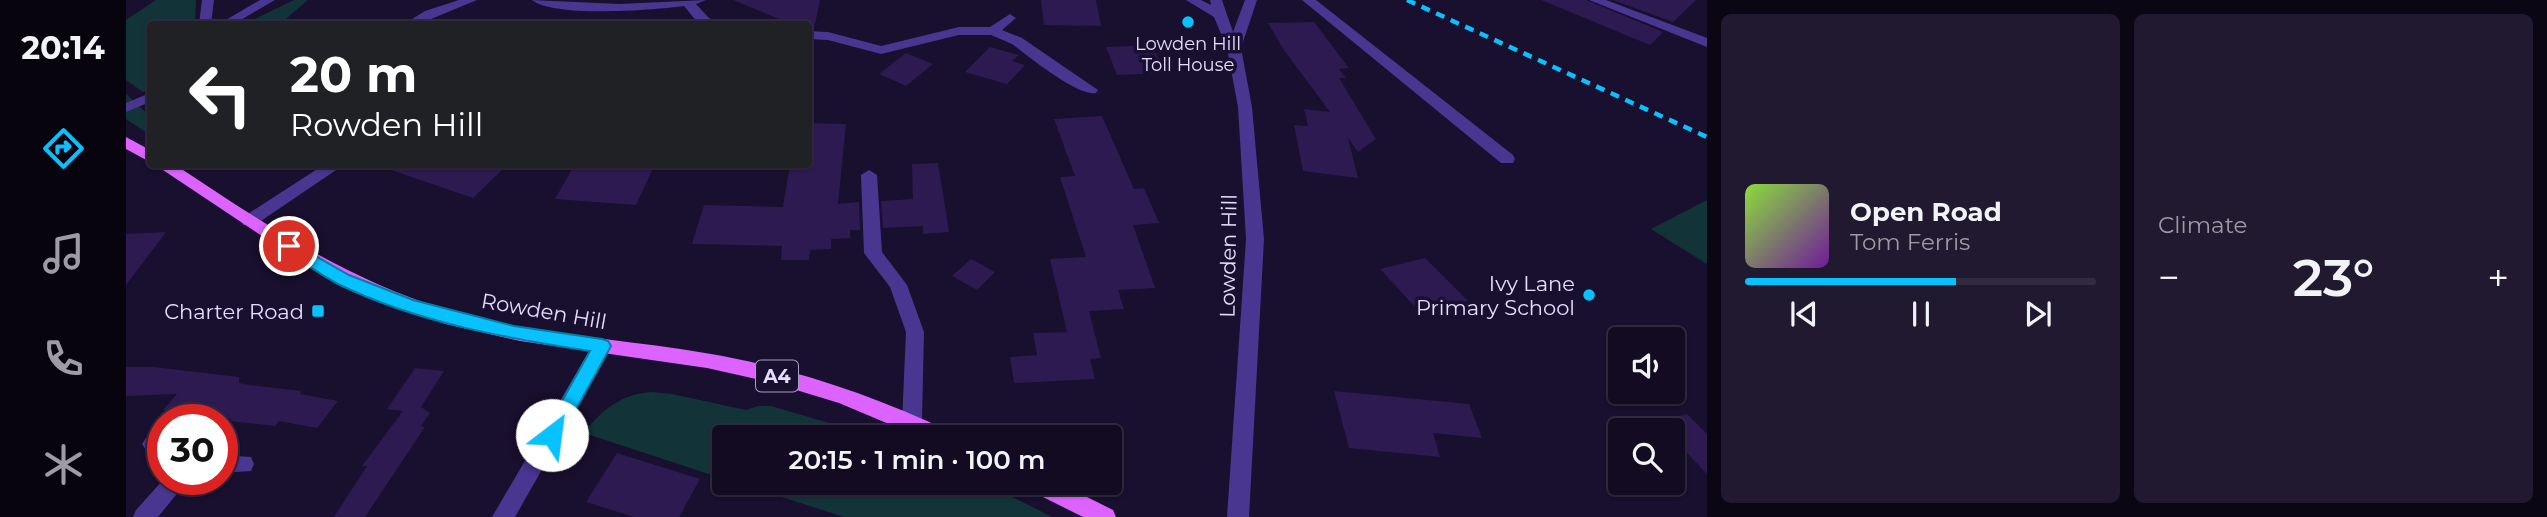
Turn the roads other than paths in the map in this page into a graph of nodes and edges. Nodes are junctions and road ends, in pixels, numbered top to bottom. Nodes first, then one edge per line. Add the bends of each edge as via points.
1 (208, 0) edge
2 (270, 0) edge
3 (471, 0) edge
4 (538, 0) edge
5 (1192, 0) edge
6 (1251, 0) edge
7 (1308, 0) edge
8 (1595, 0) edge
9 (694, 1) edge
10 (1218, 8) edge
11 (1010, 18) dead end
12 (205, 21) edge
13 (231, 21) edge
14 (416, 21) edge
15 (705, 21) edge
16 (993, 31) junction
17 (812, 35) edge
18 (1702, 35) edge
19 (1234, 48) junction
20 (1091, 90) dead end
21 (147, 98) edge
22 (126, 108) edge
23 (126, 142) edge
24 (147, 155) edge
25 (1507, 159) dead end
26 (168, 168) edge
27 (331, 168) edge
28 (869, 175) dead end
29 (249, 221) junction
30 (602, 346) junction
31 (912, 422) junction
32 (918, 425) edge
33 (164, 495) edge
34 (1061, 495) edge
35 (144, 517) edge
36 (503, 517) edge
37 (1105, 517) edge
38 (1238, 517) edge

1 - 12 street
2 - 13 street
3 - 14 street
4 - 9 street via 611,9
5 - 10 street
6 - 19 street
7 - 25 street
8 - 18 street
9 - 15 street
10 - 19 street, Lowden Hill
11 - 16 street
16 - 17 street via 955,32 881,50
16 - 20 street via 1017,41
19 - 38 street, Lowden Hill via 1247,120 1255,239
21 - 22 street
23 - 24 main road
26 - 29 main road, Rowden Hill / A4
27 - 29 street
28 - 31 street via 873,253 898,285 915,332
29 - 30 main road, Rowden Hill / A4 via 329,271 391,299 498,330
30 - 31 main road, Rowden Hill / A4 via 743,367
30 - 36 street
31 - 32 main road, Rowden Hill / A4
33 - 35 street
34 - 37 main road

